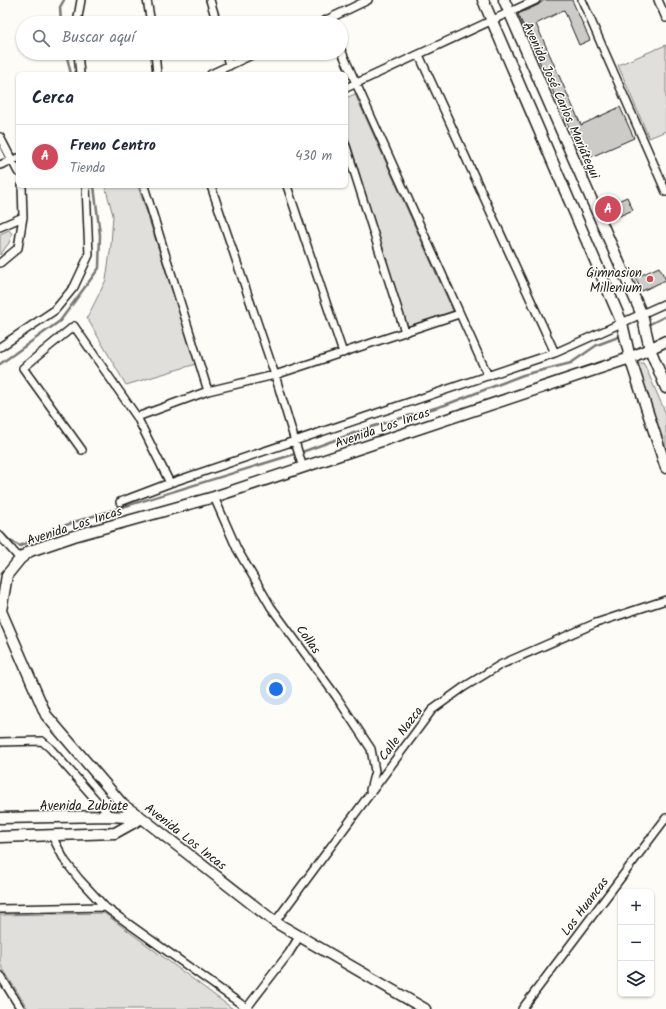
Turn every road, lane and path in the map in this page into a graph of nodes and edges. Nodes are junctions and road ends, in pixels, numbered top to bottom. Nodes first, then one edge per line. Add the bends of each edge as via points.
1 (81, 0) edge
2 (147, 0) edge
3 (220, 0) edge
4 (368, 0) edge
5 (483, 0) edge
6 (504, 0) edge
7 (536, 0) edge
8 (582, 0) edge
9 (658, 0) edge
10 (211, 2) edge
11 (509, 13) junction
12 (78, 16) edge
13 (150, 16) edge
14 (215, 16) edge
15 (337, 16) edge
16 (666, 18) edge
17 (493, 21) junction
18 (420, 55) junction
19 (79, 60) edge
20 (156, 60) edge
21 (228, 60) edge
22 (241, 60) edge
23 (346, 60) edge
24 (229, 66) junction
25 (80, 72) edge
26 (157, 72) edge
27 (216, 72) edge
28 (357, 83) junction
29 (348, 87) edge
30 (0, 137) edge
31 (348, 152) edge
32 (15, 158) edge
33 (0, 165) edge
34 (22, 188) edge
35 (86, 188) edge
36 (145, 188) edge
37 (212, 188) edge
38 (288, 188) edge
39 (666, 192) edge
40 (23, 217) junction
41 (0, 227) edge
42 (0, 263) edge
43 (666, 303) edge
44 (459, 314) junction
45 (642, 315) junction
46 (622, 323) junction
47 (405, 332) junction
48 (666, 341) edge
49 (0, 347) edge
50 (650, 349) junction
51 (343, 353) junction
52 (555, 353) junction
53 (630, 358) junction
54 (275, 375) junction
55 (488, 376) junction
56 (666, 388) edge
57 (208, 391) junction
58 (137, 417) junction
59 (295, 442) junction
60 (82, 450) dead end
61 (303, 468) junction
62 (666, 468) edge
63 (170, 483) junction
64 (214, 497) junction
65 (120, 502) dead end
66 (0, 536) edge
67 (20, 559) junction
68 (666, 600) edge
69 (0, 742) edge
70 (369, 794) junction
71 (110, 816) junction
72 (0, 818) edge
73 (142, 818) junction
74 (666, 818) edge
75 (52, 836) junction
76 (0, 837) edge
77 (105, 907) junction
78 (0, 909) edge
79 (275, 922) junction
80 (299, 937) junction
81 (0, 975) edge
82 (21, 1009) edge
83 (247, 1009) edge
84 (425, 1009) edge
85 (522, 1009) edge

1 - 12 street
2 - 13 street
3 - 10 street
4 - 15 street
5 - 17 street
6 - 11 street, Avenida José Carlos Mariátegui
7 - 11 street
8 - 39 street
9 - 16 street
10 - 14 street
11 - 17 street
11 - 45 street, Avenida José Carlos Mariátegui
17 - 18 street
17 - 46 street
18 - 28 street
18 - 52 street
19 - 25 street
20 - 26 street
21 - 24 street
22 - 24 street
23 - 28 street
24 - 27 street
28 - 29 street
28 - 44 street
30 - 32 street
31 - 47 street
32 - 33 street
34 - 40 street
35 - 49 street via 89,255 74,288 55,310
36 - 57 street
37 - 54 street
38 - 51 street
40 - 41 street
40 - 42 street via 18,248
43 - 45 street
44 - 47 street
44 - 55 street
45 - 46 street
45 - 50 street, Avenida José Carlos Mariátegui
46 - 52 street
46 - 53 street
47 - 51 street
48 - 50 street, Avenida Los Incas
50 - 53 street, Avenida Los Incas
50 - 56 street, Avenida José Carlos Mariátegui
51 - 54 street
52 - 55 street
53 - 61 street, Avenida Los Incas
53 - 62 street
54 - 57 street
54 - 59 street
55 - 59 street
57 - 58 street
58 - 60 street via 74,326 24,368
58 - 63 street
59 - 61 street
59 - 63 street
61 - 64 street, Avenida Los Incas
63 - 65 street
64 - 67 street, Avenida Los Incas via 74,536 30,551
64 - 70 street, Collas via 237,549 271,607 336,696 370,749 375,771
66 - 67 street
67 - 73 street, Avenida Los Incas via 7,575 1,611 46,715 123,804
68 - 70 street, Calle Nazca via 596,623 500,665 464,687 432,710
69 - 71 street via 42,741
70 - 79 street, Calle Nazca
71 - 72 street, Avenida Zubiate
71 - 73 street, Avenida Zubiate
73 - 75 street, Avenida Zubiate via 115,833
73 - 79 street, Avenida Los Incas
74 - 85 street, Los Huancas
75 - 76 street, Avenida Zubiate
75 - 77 street via 79,879
77 - 78 street
77 - 83 street
79 - 80 street, Avenida Los Incas
80 - 83 street
80 - 84 street, Avenida Los Incas
81 - 82 street

